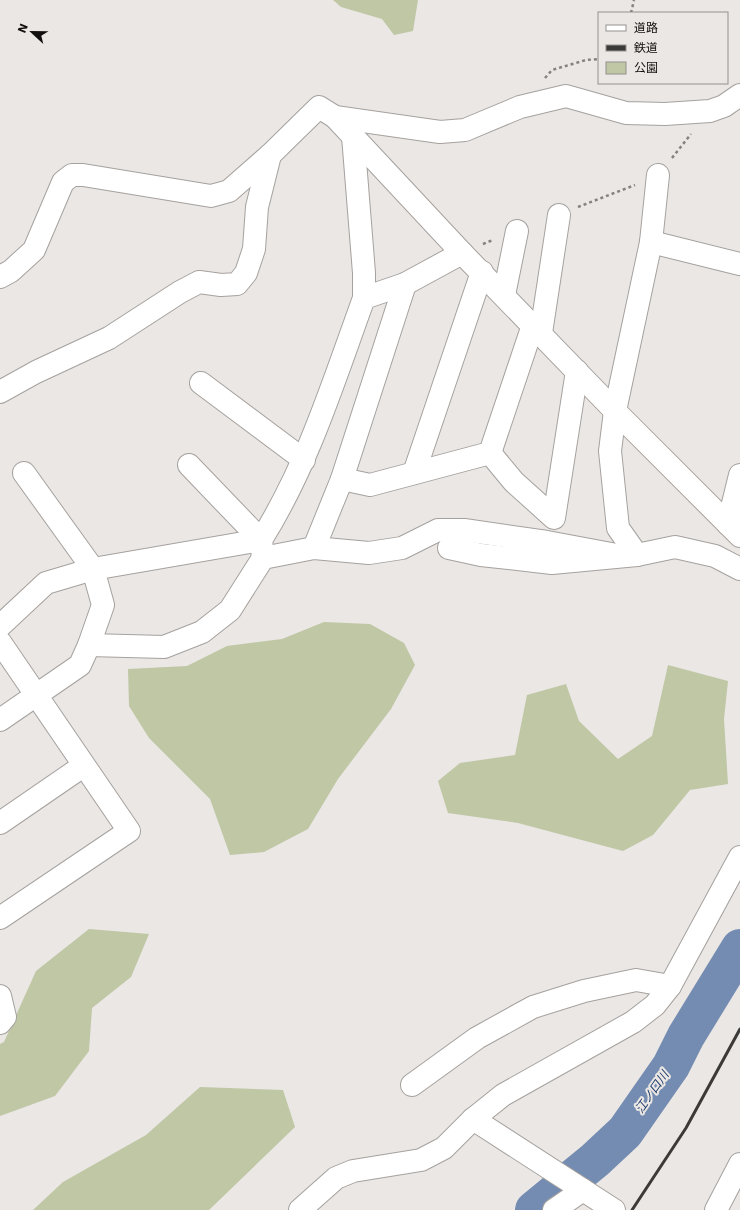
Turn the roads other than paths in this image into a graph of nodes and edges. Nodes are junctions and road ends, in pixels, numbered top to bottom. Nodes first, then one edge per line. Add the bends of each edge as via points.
1 (740, 94) edge
2 (335, 117) junction
3 (353, 136) junction
4 (270, 155) junction
5 (658, 175) road end
6 (559, 215) road end
7 (517, 231) road end
8 (651, 242) junction
9 (462, 253) junction
10 (740, 264) edge
11 (482, 272) junction
12 (0, 277) edge
13 (405, 284) junction
14 (504, 295) junction
15 (364, 298) junction
16 (537, 329) junction
17 (577, 371) junction
18 (201, 383) dead end
19 (0, 392) edge
20 (615, 411) junction
21 (490, 453) junction
22 (304, 460) junction
23 (189, 465) dead end
24 (24, 473) dead end
25 (414, 473) junction
26 (740, 475) edge
27 (342, 479) junction
28 (734, 530) edge
29 (314, 548) junction
30 (449, 548) dead end
31 (262, 549) junction
32 (629, 556) junction
33 (93, 569) junction
34 (740, 569) edge
35 (0, 626) edge
36 (0, 642) edge
37 (89, 645) junction
38 (35, 694) junction
39 (0, 720) edge
40 (83, 766) junction
41 (0, 823) edge
42 (740, 858) edge
43 (0, 918) edge
44 (670, 986) junction
45 (0, 996) edge
46 (0, 1023) edge
47 (412, 1085) dead end
48 (473, 1119) junction
49 (740, 1164) edge
50 (579, 1188) junction
51 (300, 1210) edge
52 (554, 1210) edge
53 (614, 1210) edge
54 (716, 1210) edge

1 - 2 street via 724,106 710,111 665,114 626,113 566,96 520,107 465,130 440,132
2 - 3 street
2 - 4 street via 319,107
3 - 9 street
3 - 15 street
4 - 12 street via 229,191 211,196 72,175 63,182 34,250 11,271
4 - 19 street via 257,207 254,249 246,273 237,284 200,282 109,338
5 - 8 street
6 - 16 street
7 - 14 street
8 - 10 street
8 - 20 street
9 - 11 street
9 - 13 street
11 - 14 street
11 - 25 street
13 - 15 street
13 - 27 street
14 - 16 street
15 - 22 street
16 - 17 street
16 - 21 street
17 - 20 street
17 - 21 street via 554,518 514,482
18 - 22 street
20 - 28 street
20 - 32 street via 610,451 618,528
21 - 25 street
22 - 31 street
23 - 31 street
24 - 33 street
25 - 27 street via 370,485
26 - 28 street
27 - 29 street
29 - 31 street
29 - 32 street via 369,553 402,548 438,530 464,530
30 - 32 street via 481,555 552,563
31 - 33 street
31 - 37 street via 230,610 202,632 164,647
32 - 34 street via 675,547 715,556
33 - 35 street via 46,583
33 - 37 street via 103,605
36 - 38 street
37 - 38 street via 80,665
38 - 39 street
38 - 40 street
40 - 41 street
40 - 43 street via 129,831
42 - 44 street
44 - 47 street via 636,980 584,991 533,1006 477,1038
44 - 48 street via 656,1005 633,1022 503,1095
45 - 46 street via 5,1017
48 - 50 street
48 - 51 street via 444,1148 421,1160 353,1171 336,1178
49 - 54 street
50 - 52 street
50 - 53 street

